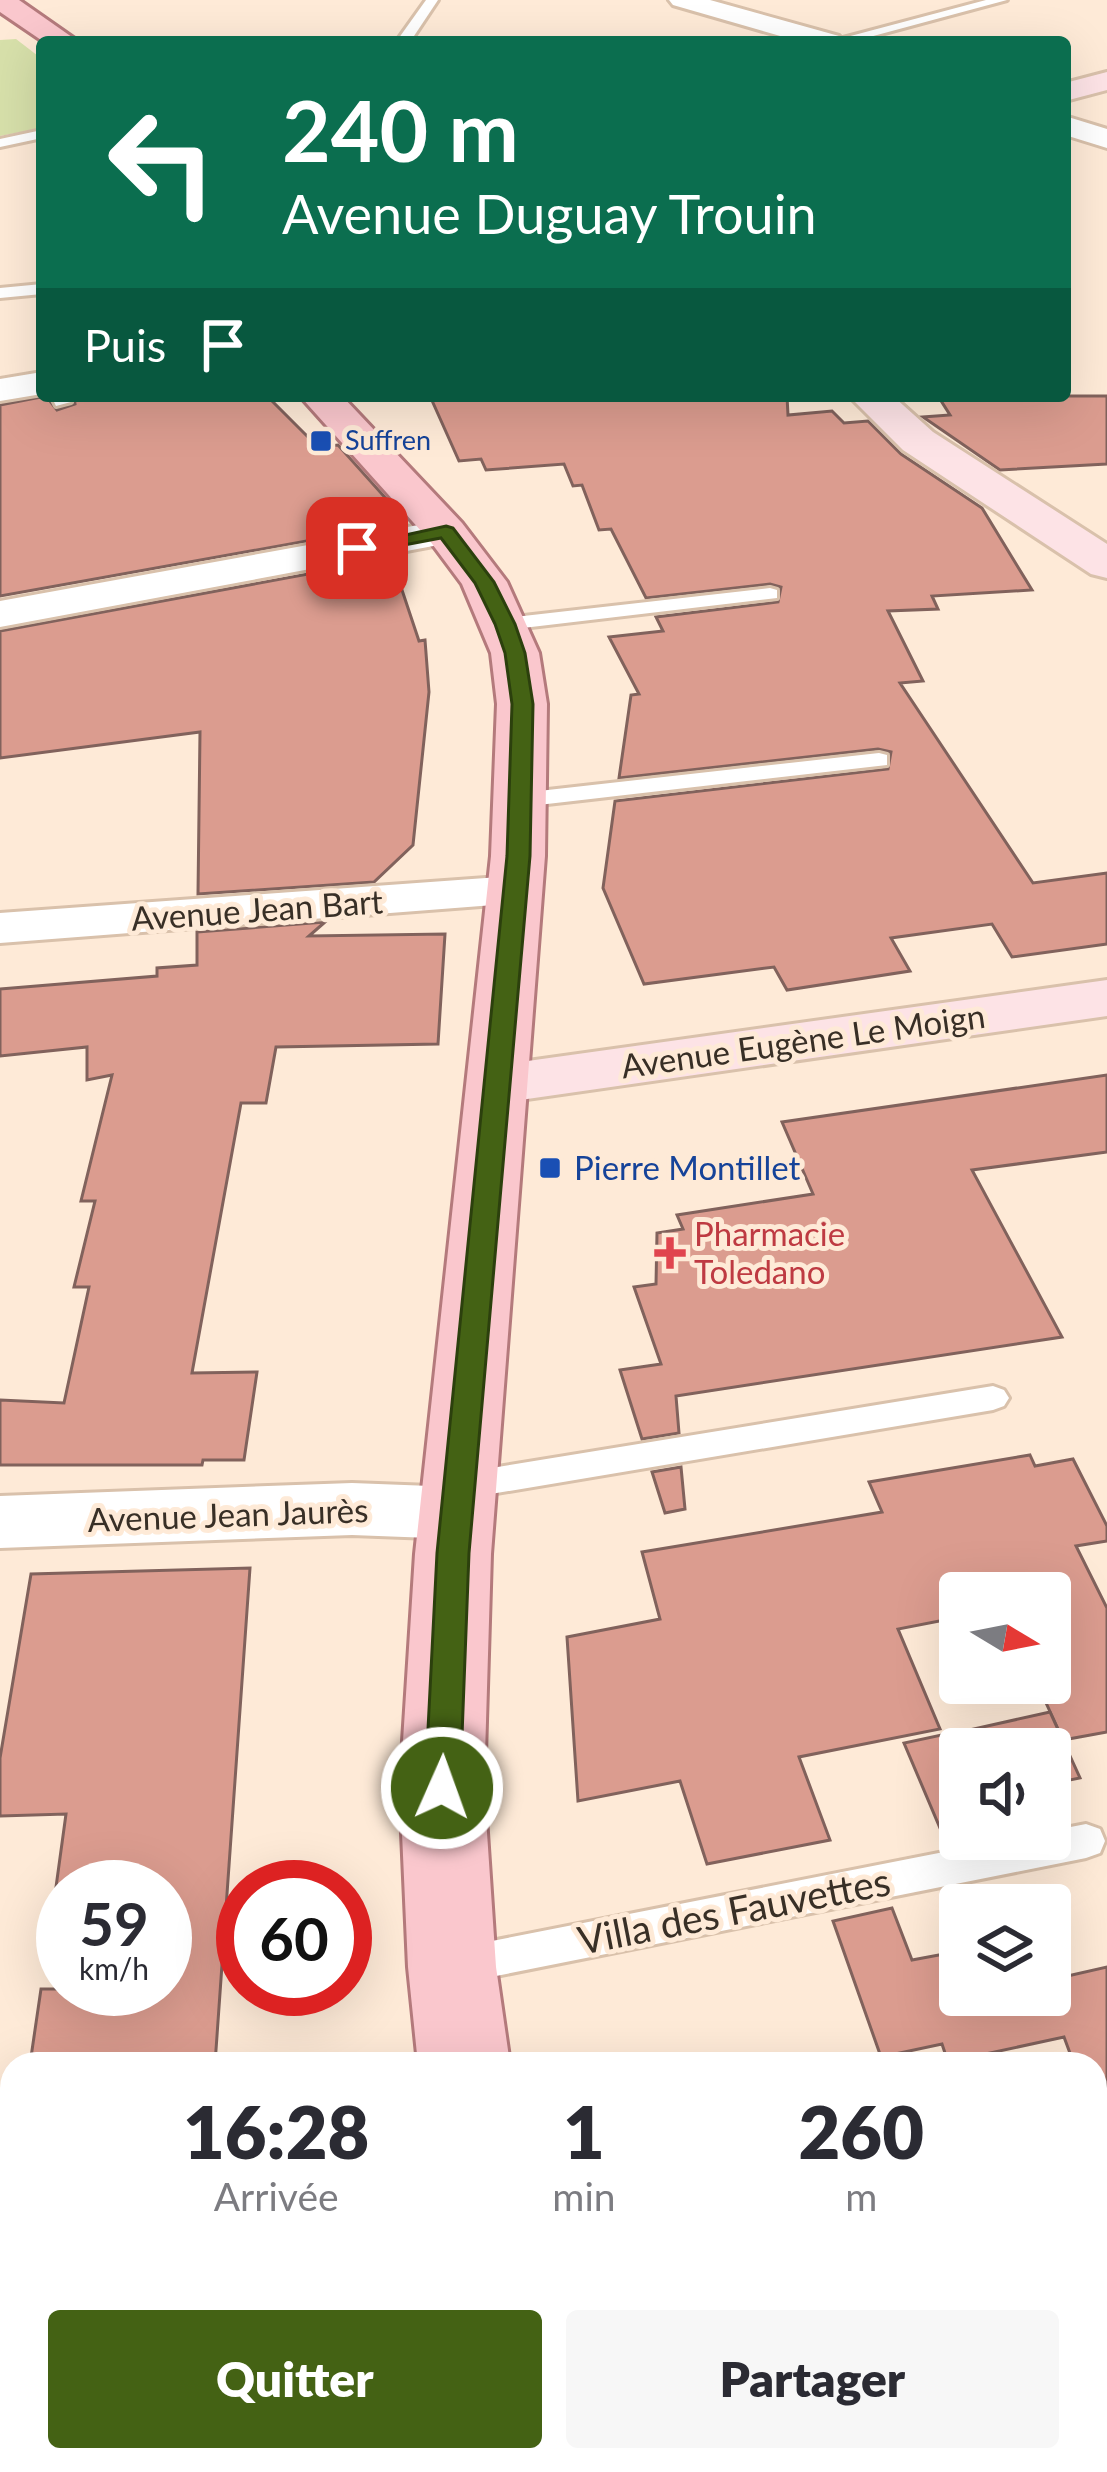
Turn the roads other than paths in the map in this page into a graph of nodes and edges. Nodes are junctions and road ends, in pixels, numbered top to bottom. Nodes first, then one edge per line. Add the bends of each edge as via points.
1 (431, 0) edge
2 (1001, 0) edge
3 (7, 2) edge
4 (702, 2) edge
5 (55, 36) edge
6 (407, 36) edge
7 (811, 36) edge
8 (842, 36) edge
9 (1107, 81) edge
10 (1071, 90) edge
11 (1071, 126) edge
12 (36, 135) edge
13 (1107, 139) edge
14 (0, 143) edge
15 (36, 290) edge
16 (0, 293) edge
17 (0, 390) edge
18 (36, 393) edge
19 (326, 402) edge
20 (876, 402) edge
21 (446, 532) junction
22 (1107, 564) edge
23 (770, 594) dead end
24 (0, 614) edge
25 (505, 624) junction
26 (879, 760) dead end
27 (521, 800) junction
28 (514, 891) junction
29 (0, 928) edge
30 (1107, 998) edge
31 (499, 1084) junction
32 (993, 1398) dead end
33 (458, 1500) junction
34 (0, 1522) edge
35 (1086, 1841) dead end
36 (452, 1966) junction
37 (463, 2052) edge

1 - 6 lane
2 - 8 lane
3 - 5 main road
4 - 7 street
9 - 10 street
11 - 13 street
12 - 14 lane
15 - 16 lane
17 - 18 street
19 - 21 main road
20 - 22 street via 918,441
21 - 24 street
21 - 25 main road
23 - 25 lane
25 - 27 main road via 522,704
26 - 27 lane
27 - 28 main road
28 - 29 street, Avenue Jean Bart
28 - 31 main road
30 - 31 street, Avenue Eugène Le Moign
31 - 33 main road
32 - 33 lane
33 - 34 street, Avenue Jean Jaurès
33 - 36 main road via 442,1788
35 - 36 lane, Villa des Fauvettes
36 - 37 main road

